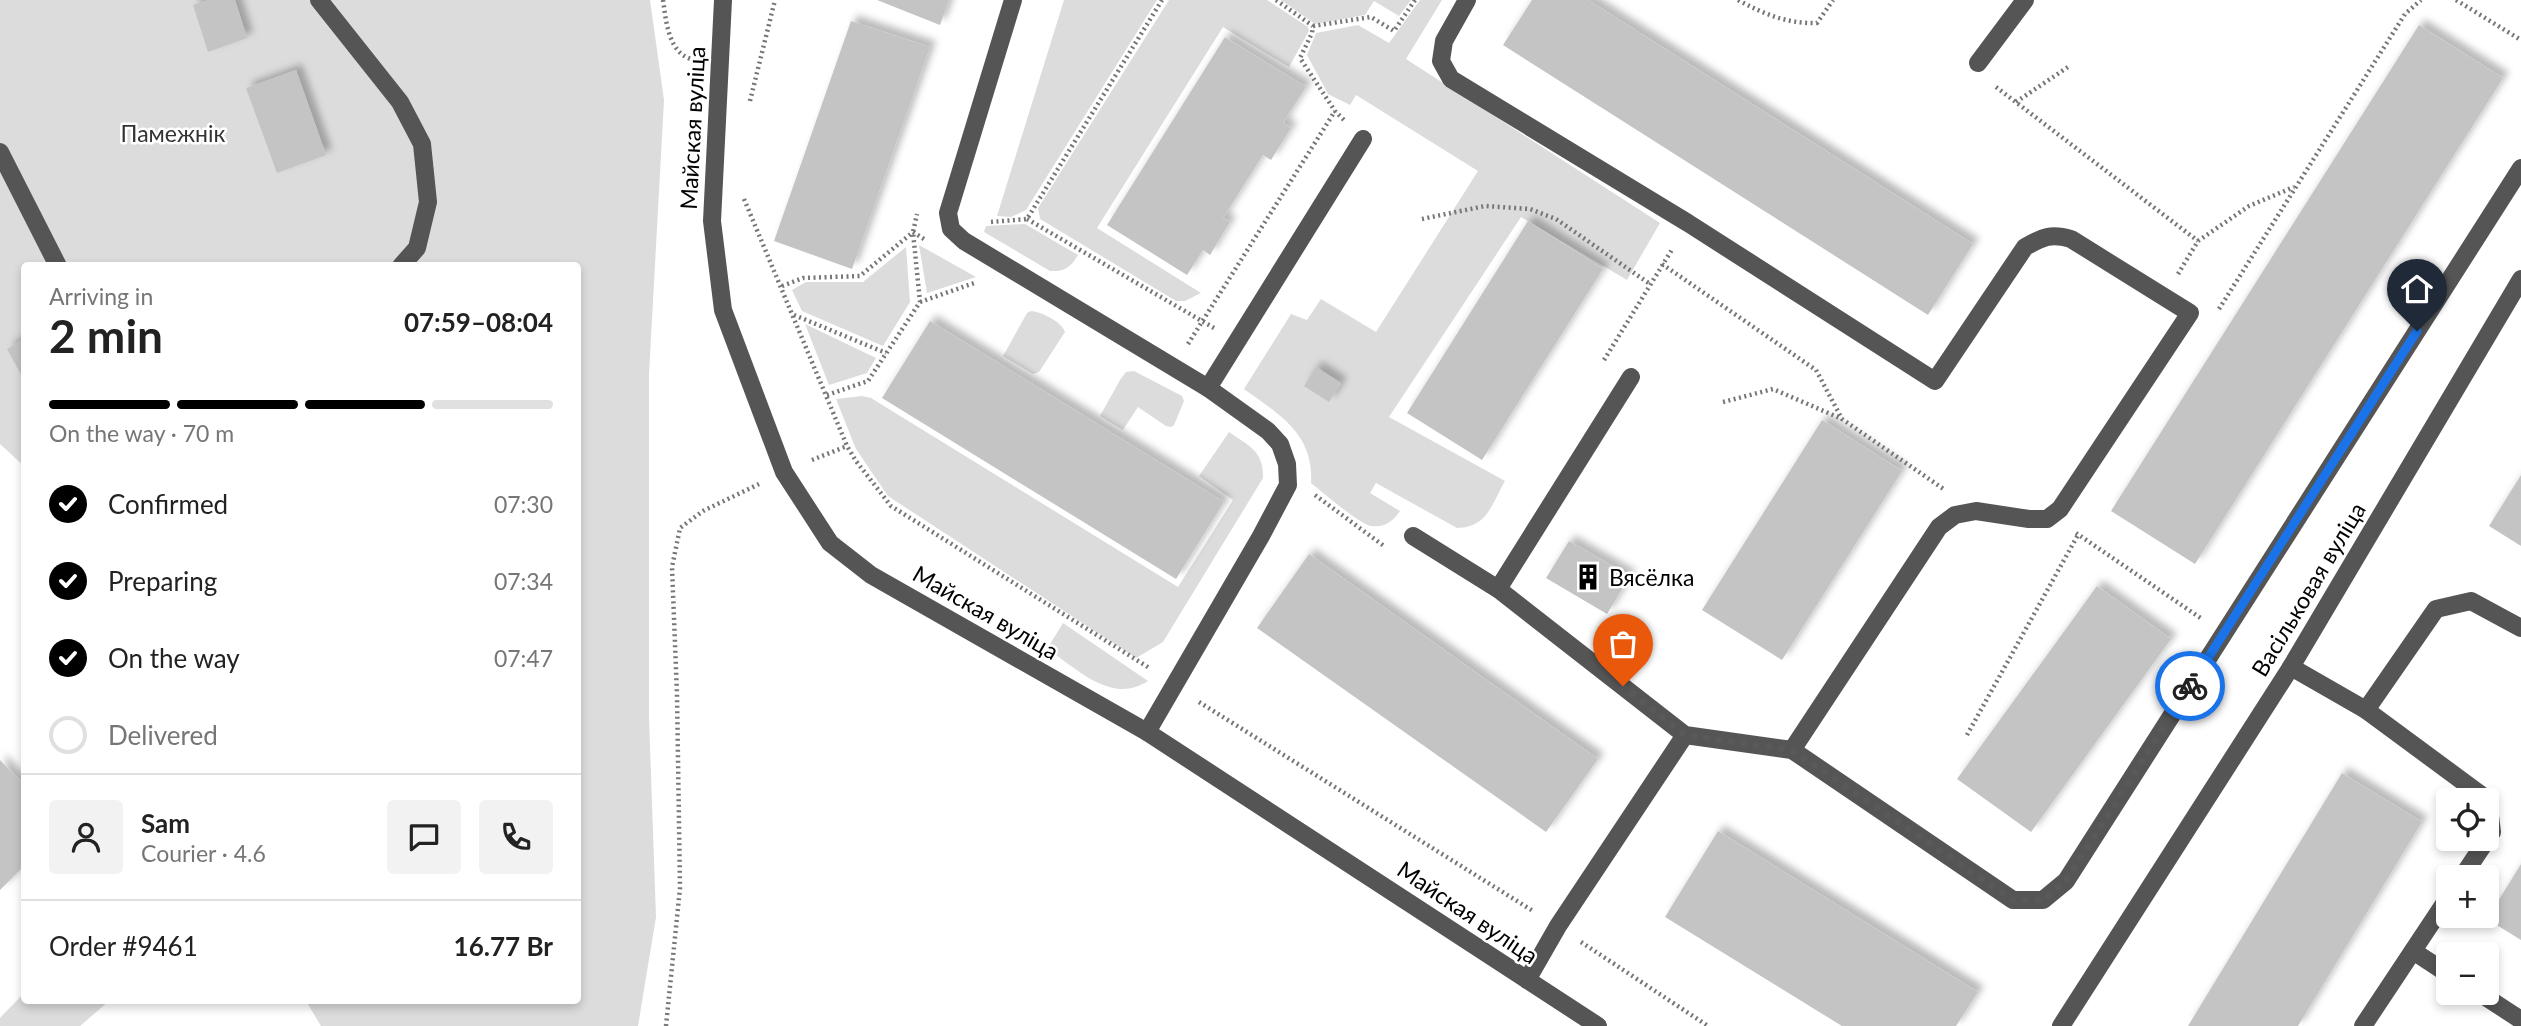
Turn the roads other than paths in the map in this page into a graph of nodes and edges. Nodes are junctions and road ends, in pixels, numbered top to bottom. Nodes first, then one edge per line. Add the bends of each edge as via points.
1 (319, 0) edge
2 (723, 0) edge
3 (1013, 0) edge
4 (1467, 0) edge
5 (2025, 0) edge
6 (1982, 71) road end
7 (1363, 139) road end
8 (0, 152) edge
9 (2521, 168) edge
10 (56, 262) edge
11 (405, 262) edge
12 (2521, 279) edge
13 (1631, 377) dead end
14 (1208, 388) junction
15 (1413, 536) dead end
16 (1498, 589) junction
17 (2521, 628) edge
18 (2291, 667) junction
19 (2366, 710) junction
20 (1147, 732) junction
21 (1685, 735) junction
22 (1792, 750) junction
23 (2470, 865) edge
24 (2436, 916) edge
25 (2413, 951) junction
26 (2436, 966) edge
27 (1527, 980) junction
28 (2497, 1005) edge
29 (2521, 1020) edge
30 (1598, 1026) edge
31 (2061, 1026) edge
32 (2363, 1026) edge

1 - 11 street via 400,102 422,144 428,202 417,248
2 - 20 street, Майская вуліца via 712,221 723,310 784,472 831,543 871,575
3 - 14 street via 948,214 951,229
4 - 22 street via 1444,41 1441,61 1451,79 1935,381 2025,247 2045,235 2071,239 2190,313 2060,509 2047,519 1976,511 1955,515 1939,527
5 - 6 street
7 - 14 street
8 - 10 street
9 - 22 street via 2066,881 2043,900 2013,900
12 - 18 street, Васільковая вуліца
13 - 16 street
14 - 20 street via 1280,444 1288,485
15 - 16 street
16 - 21 street
17 - 19 street via 2471,601 2436,609
18 - 19 street
18 - 31 street, Васільковая вуліца
19 - 23 street via 2488,800 2492,832
20 - 27 street, Майская вуліца
21 - 22 street
21 - 27 street
24 - 25 street
25 - 26 street
25 - 32 street
27 - 30 street, Майская вуліца
28 - 29 street

